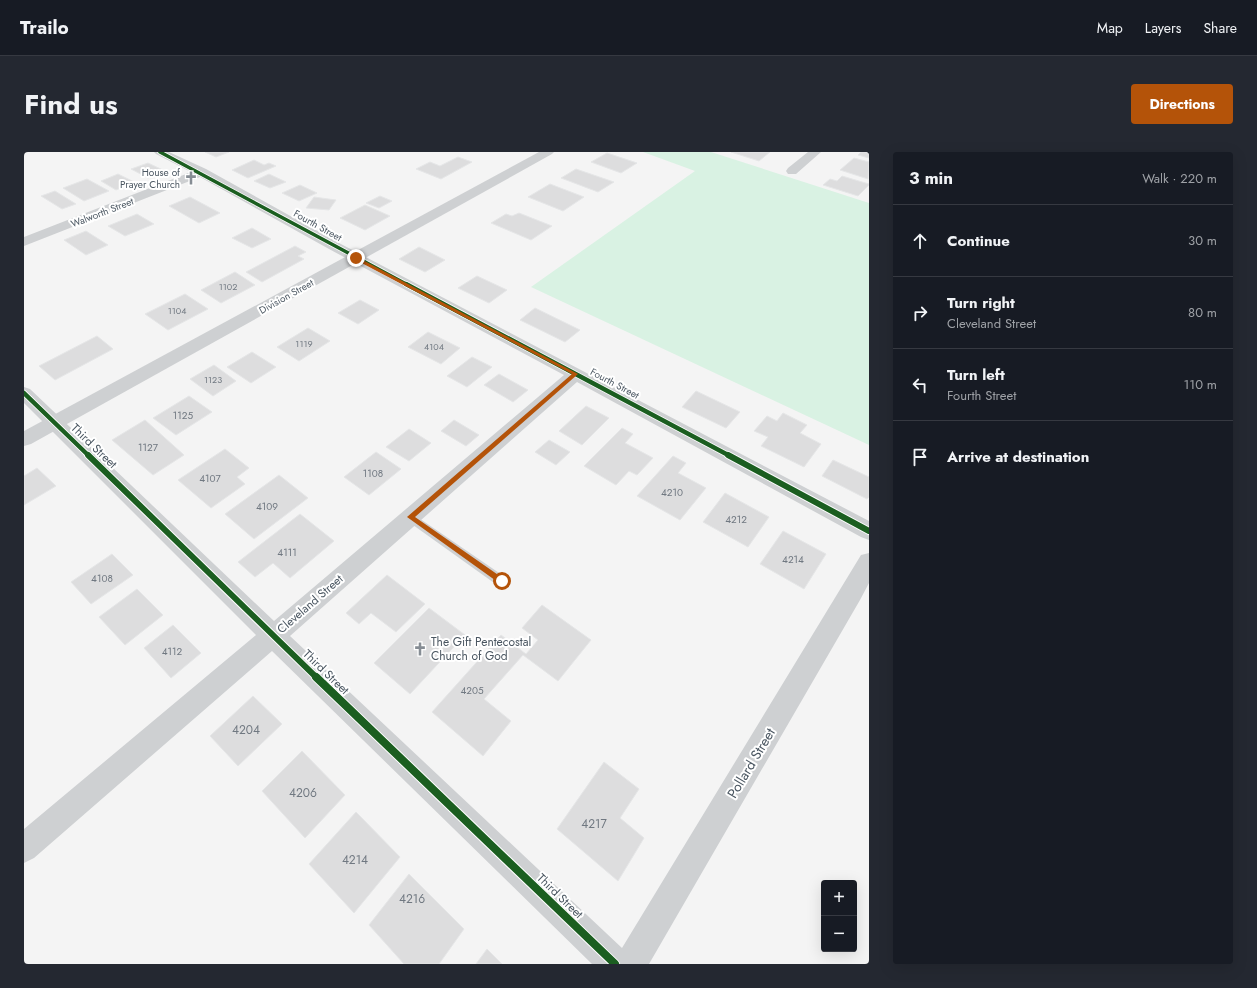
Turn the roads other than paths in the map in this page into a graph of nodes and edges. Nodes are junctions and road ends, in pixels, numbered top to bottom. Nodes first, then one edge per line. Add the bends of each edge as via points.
1 (160, 152) edge
2 (548, 152) edge
3 (815, 152) edge
4 (792, 171) dead end
5 (202, 172) junction
6 (24, 242) edge
7 (356, 258) junction
8 (576, 374) junction
9 (24, 393) edge
10 (54, 422) junction
11 (24, 438) edge
12 (410, 517) junction
13 (869, 531) edge
14 (869, 562) edge
15 (502, 581) dead end
16 (273, 636) junction
17 (24, 848) edge
18 (615, 964) edge
19 (631, 964) edge

1 - 5 street, Fourth Street
2 - 7 street, Division Street
3 - 4 street
5 - 6 street, Walworth Street
5 - 7 street, Fourth Street
7 - 8 street, Fourth Street
7 - 10 street, Division Street
8 - 12 street, Cleveland Street
8 - 13 street, Fourth Street
9 - 10 street, Third Street
10 - 11 street, Division Street
10 - 16 street, Third Street
12 - 15 lane
12 - 16 street, Cleveland Street
14 - 19 street, Pollard Street
16 - 17 street, Cleveland Street
16 - 18 street, Third Street

